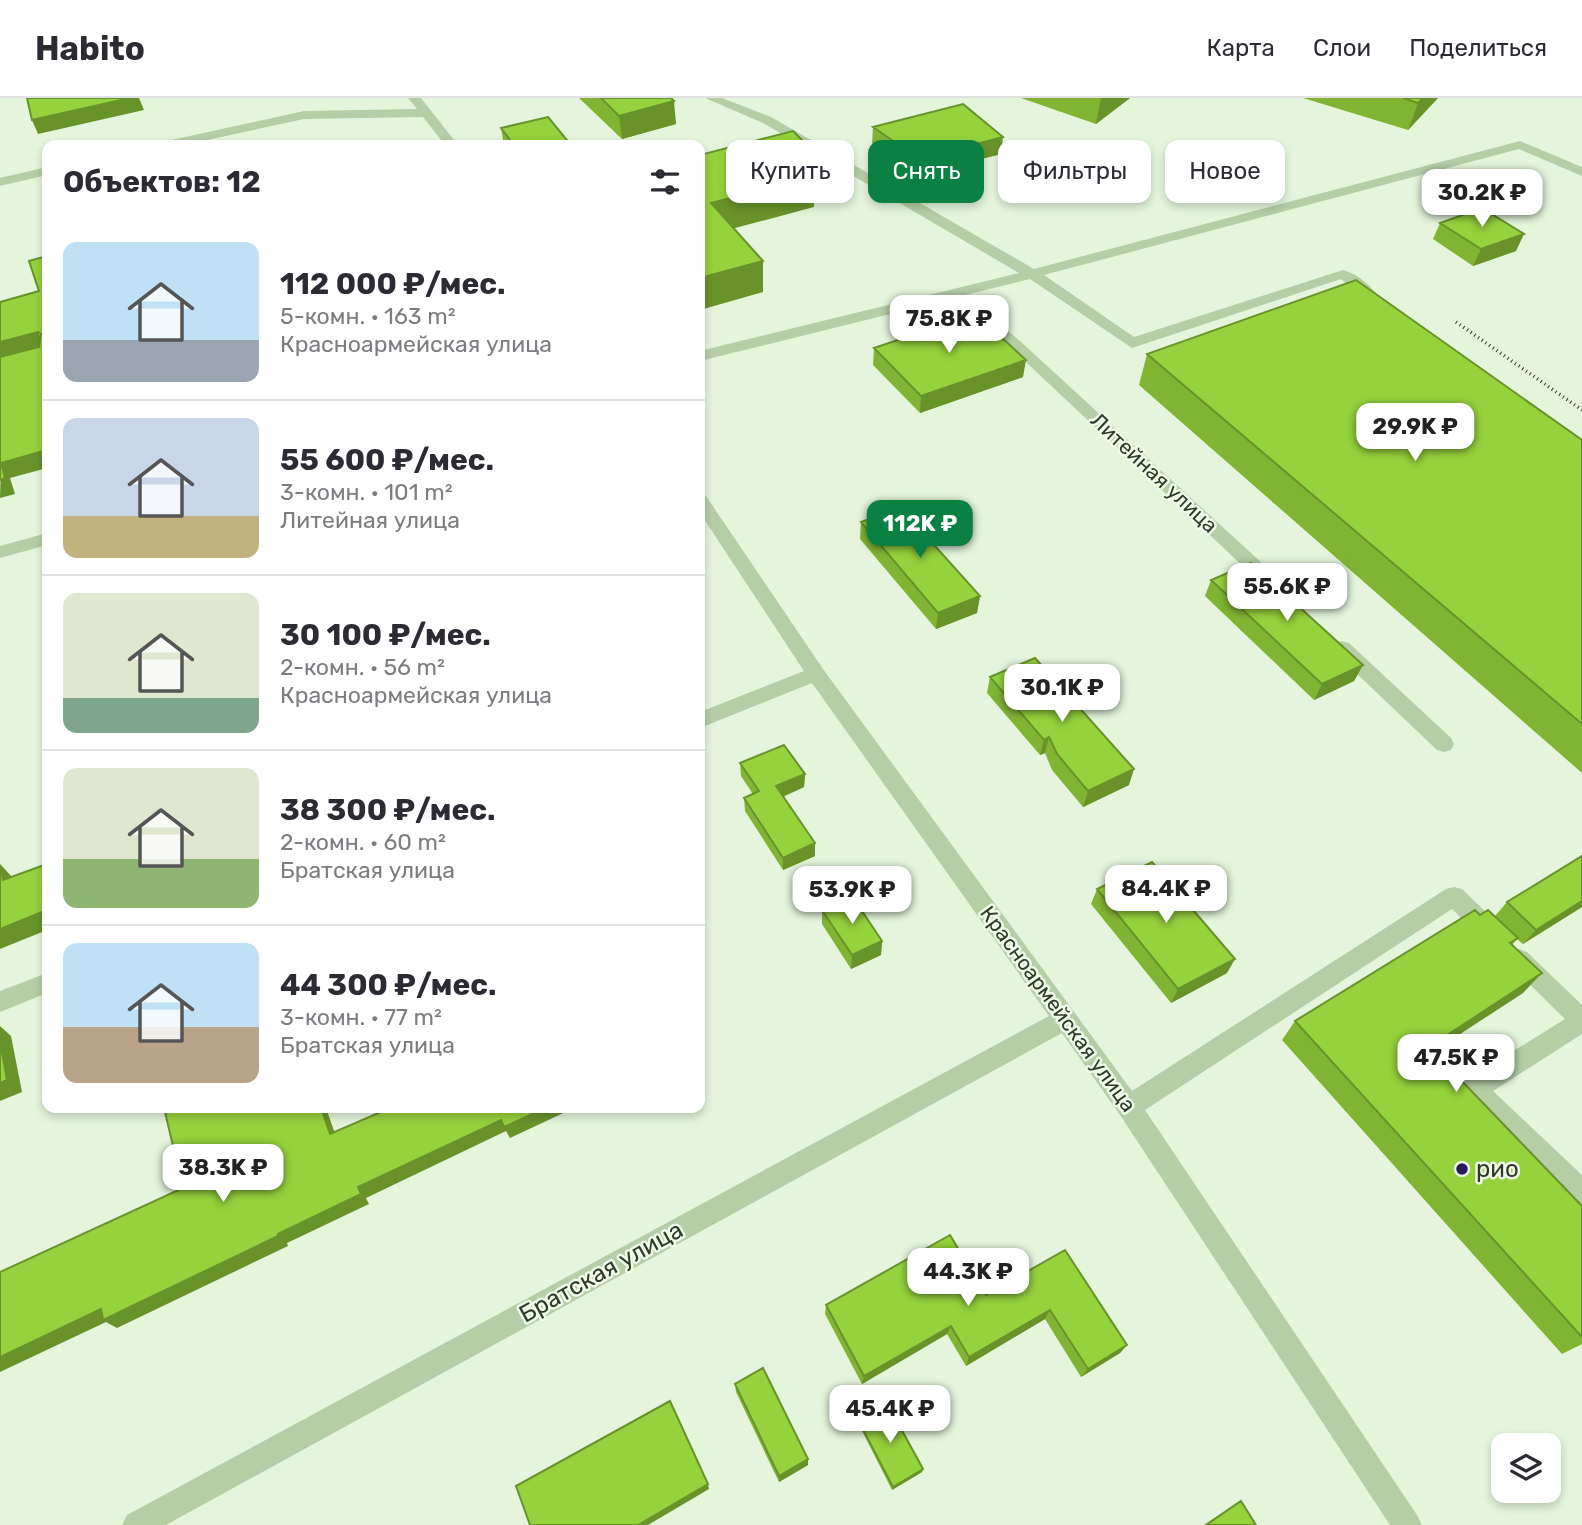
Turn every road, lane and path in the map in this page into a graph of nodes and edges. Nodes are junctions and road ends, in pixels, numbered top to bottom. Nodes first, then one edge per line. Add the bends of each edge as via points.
1 (414, 98) edge
2 (711, 98) edge
3 (426, 113) junction
4 (190, 140) edge
5 (448, 140) edge
6 (42, 172) edge
7 (1582, 172) edge
8 (0, 182) edge
9 (1032, 274) junction
10 (953, 293) junction
11 (1388, 315) edge
12 (705, 355) edge
13 (705, 508) edge
14 (42, 540) edge
15 (0, 552) edge
16 (1281, 591) edge
17 (1332, 639) edge
18 (816, 674) junction
19 (705, 718) edge
20 (1444, 744) dead end
21 (42, 985) edge
22 (0, 1002) edge
23 (1066, 1019) junction
24 (1582, 1020) edge
25 (1129, 1107) junction
26 (1582, 1193) edge
27 (137, 1525) edge
28 (1407, 1525) edge

1 - 3 street
2 - 9 street via 767,120
3 - 4 street via 304,115
3 - 5 street
6 - 8 street
7 - 9 street via 1520,145
9 - 10 street
9 - 11 street via 1132,343 1343,274
10 - 12 street
10 - 16 street, Литейная улица via 1015,344
13 - 18 street, Красноармейская улица
14 - 15 street
17 - 20 street
18 - 19 street
18 - 23 street, Красноармейская улица
21 - 22 street
23 - 25 street, Красноармейская улица
23 - 27 street, Братская улица
24 - 25 street via 1454,896
24 - 26 street via 1474,1090
25 - 28 street, Красноармейская улица

